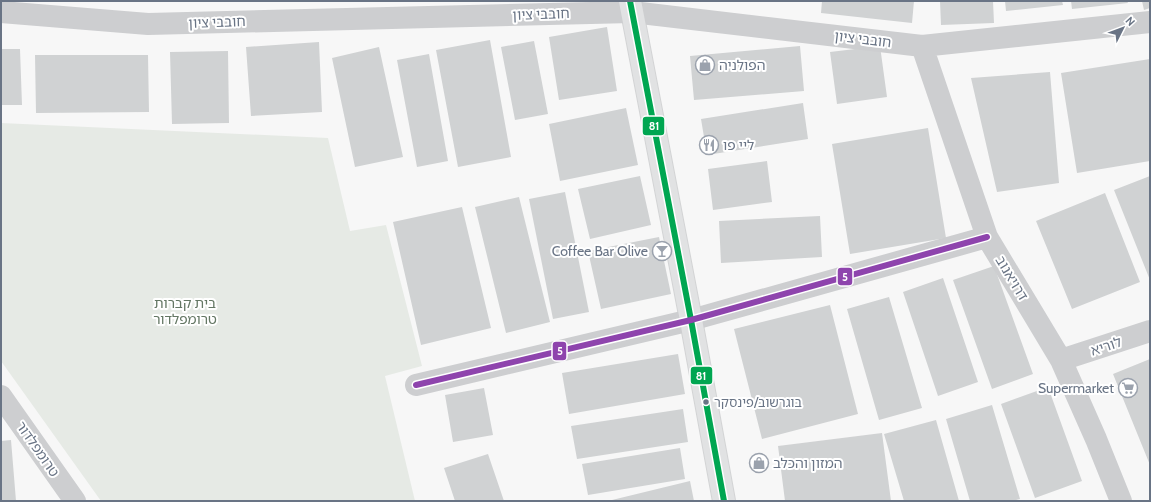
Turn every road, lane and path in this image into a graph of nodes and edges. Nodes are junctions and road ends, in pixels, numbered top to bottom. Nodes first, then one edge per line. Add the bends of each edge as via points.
1 (631, 6) edge
2 (1, 12) edge
3 (1150, 22) edge
4 (922, 46) junction
5 (987, 237) junction
6 (691, 320) junction
7 (1150, 331) edge
8 (1061, 360) junction
9 (416, 385) dead end
10 (1, 396) edge
11 (74, 501) edge
12 (724, 501) edge
13 (1121, 501) edge

1 - 2 street, חובבי ציון via 148,24
1 - 4 street, חובבי ציון
1 - 6 street
3 - 4 street, חובבי ציון
4 - 5 street, דרויאנוב
5 - 6 street
5 - 8 street, דרויאנוב
6 - 9 street
6 - 12 street
7 - 8 street, לוריא
8 - 13 street, דרויאנוב
10 - 11 street, טרומפלדור

